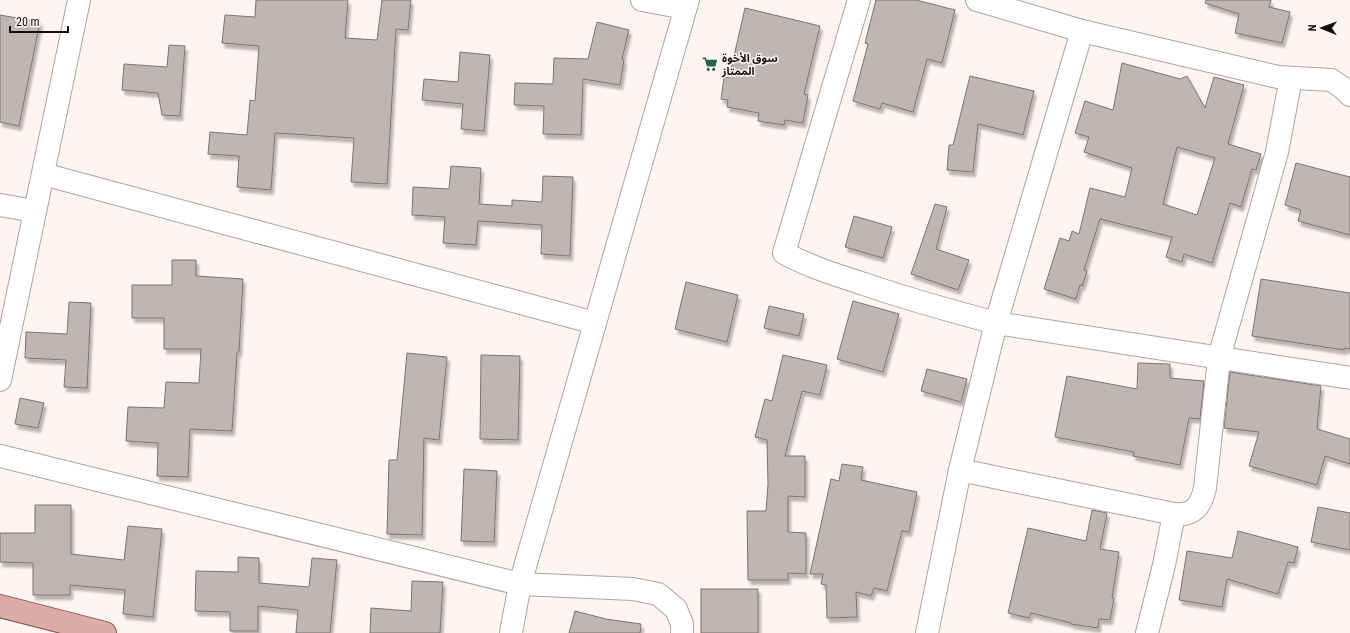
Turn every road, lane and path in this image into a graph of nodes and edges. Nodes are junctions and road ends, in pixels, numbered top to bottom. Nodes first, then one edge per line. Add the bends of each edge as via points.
1 (79, 0) edge
2 (642, 0) edge
3 (859, 0) edge
4 (977, 0) edge
5 (687, 4) edge
6 (1082, 31) junction
7 (1291, 78) junction
8 (1350, 95) edge
9 (43, 174) junction
10 (0, 205) edge
11 (35, 211) junction
12 (595, 323) junction
13 (996, 323) junction
14 (1219, 358) junction
15 (1350, 378) edge
16 (0, 380) edge
17 (0, 456) edge
18 (960, 470) junction
19 (1174, 514) junction
20 (520, 584) junction
21 (0, 606) edge
22 (105, 633) edge
23 (511, 633) edge
24 (682, 633) edge
25 (927, 633) edge
26 (1147, 633) edge

1 - 9 street
2 - 5 street
3 - 13 street via 784,253 813,268
4 - 6 street
5 - 12 street
6 - 7 street
6 - 13 street
7 - 8 street via 1331,80
7 - 14 street via 1277,152
9 - 11 street
9 - 12 street
10 - 11 street
11 - 16 street
12 - 20 street
13 - 14 street
13 - 18 street
14 - 15 street
14 - 19 street via 1203,495 1193,511
17 - 20 street
18 - 19 street
18 - 25 street
19 - 26 street
20 - 23 street
20 - 24 street via 633,589 658,594 676,609 682,624
21 - 22 main road

